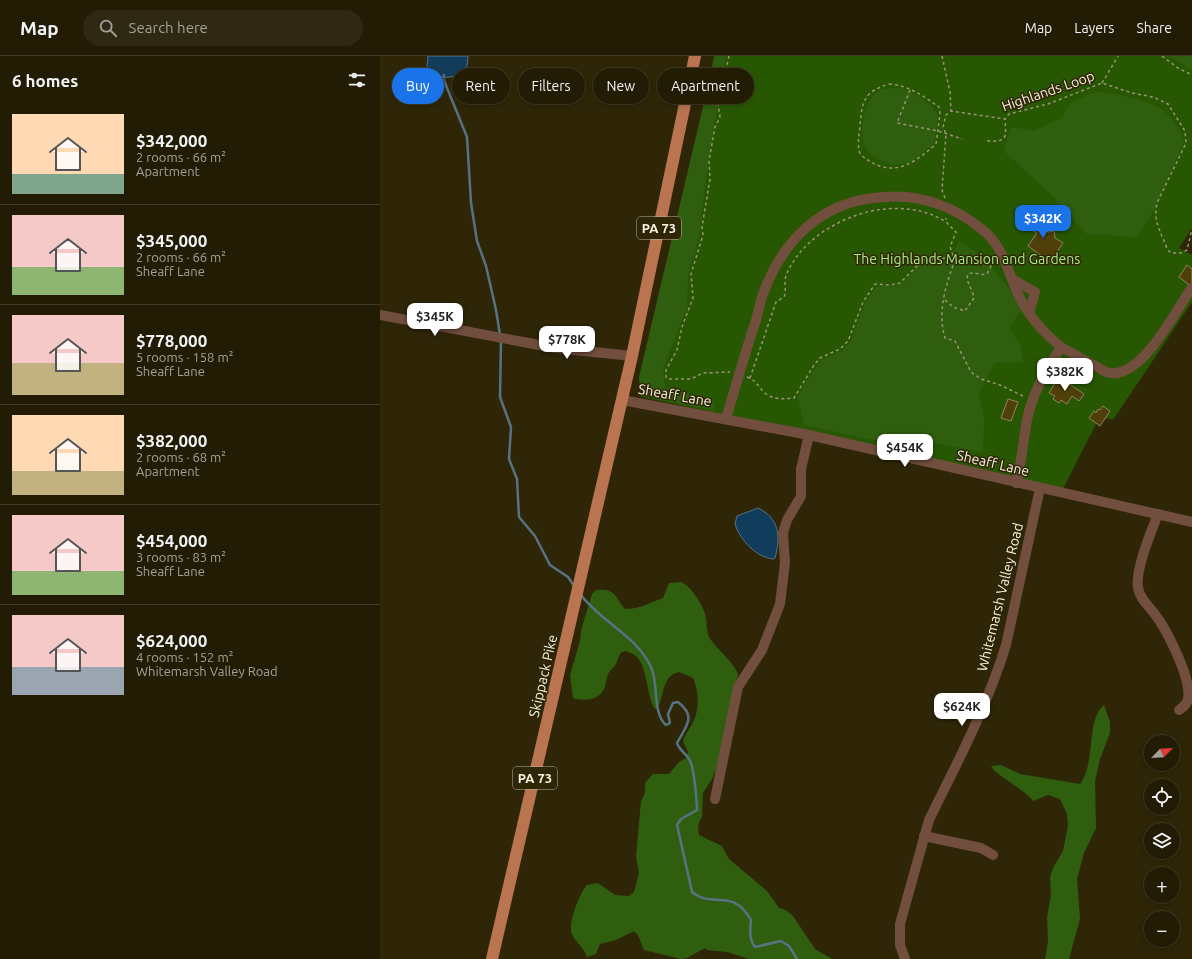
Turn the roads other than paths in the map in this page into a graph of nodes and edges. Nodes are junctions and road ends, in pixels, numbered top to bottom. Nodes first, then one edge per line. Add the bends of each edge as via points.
1 (695, 56) edge
2 (1012, 279) junction
3 (1191, 289) edge
4 (1029, 313) junction
5 (380, 315) edge
6 (1061, 347) junction
7 (632, 356) junction
8 (622, 400) junction
9 (726, 419) junction
10 (809, 435) junction
11 (1016, 483) junction
12 (1040, 488) junction
13 (1158, 514) junction
14 (1192, 522) edge
15 (1179, 710) dead end
16 (715, 799) dead end
17 (924, 836) junction
18 (993, 855) dead end
19 (492, 959) edge
20 (905, 959) edge

1 - 7 main road, PA 73
2 - 4 street
2 - 4 street via 1035,292
2 - 9 street via 1000,251 984,231 940,204 913,197 870,198 827,213 801,232 778,262 763,295
3 - 6 street via 1151,348 1138,362 1121,374 1113,375 1106,372
4 - 6 street
5 - 7 street via 555,348
6 - 11 street via 1045,374 1027,419 1024,449
7 - 8 main road, PA 73
8 - 9 street, Sheaff Lane
8 - 19 main road, Skippack Pike / PA 73
9 - 10 street, Sheaff Lane
10 - 11 street, Sheaff Lane
10 - 16 street via 801,469 801,496 792,509 783,533 785,563 780,604 762,650 738,687
11 - 12 street, Sheaff Lane
12 - 13 street, Sheaff Lane
12 - 17 street, Whitemarsh Valley Road via 1006,645 998,670 985,705 929,820
13 - 14 street, Sheaff Lane
13 - 15 street via 1144,554 1138,583 1141,596 1158,618 1186,672 1189,695
17 - 18 street via 980,848
17 - 20 street, Whitemarsh Valley Road via 900,924 900,945

